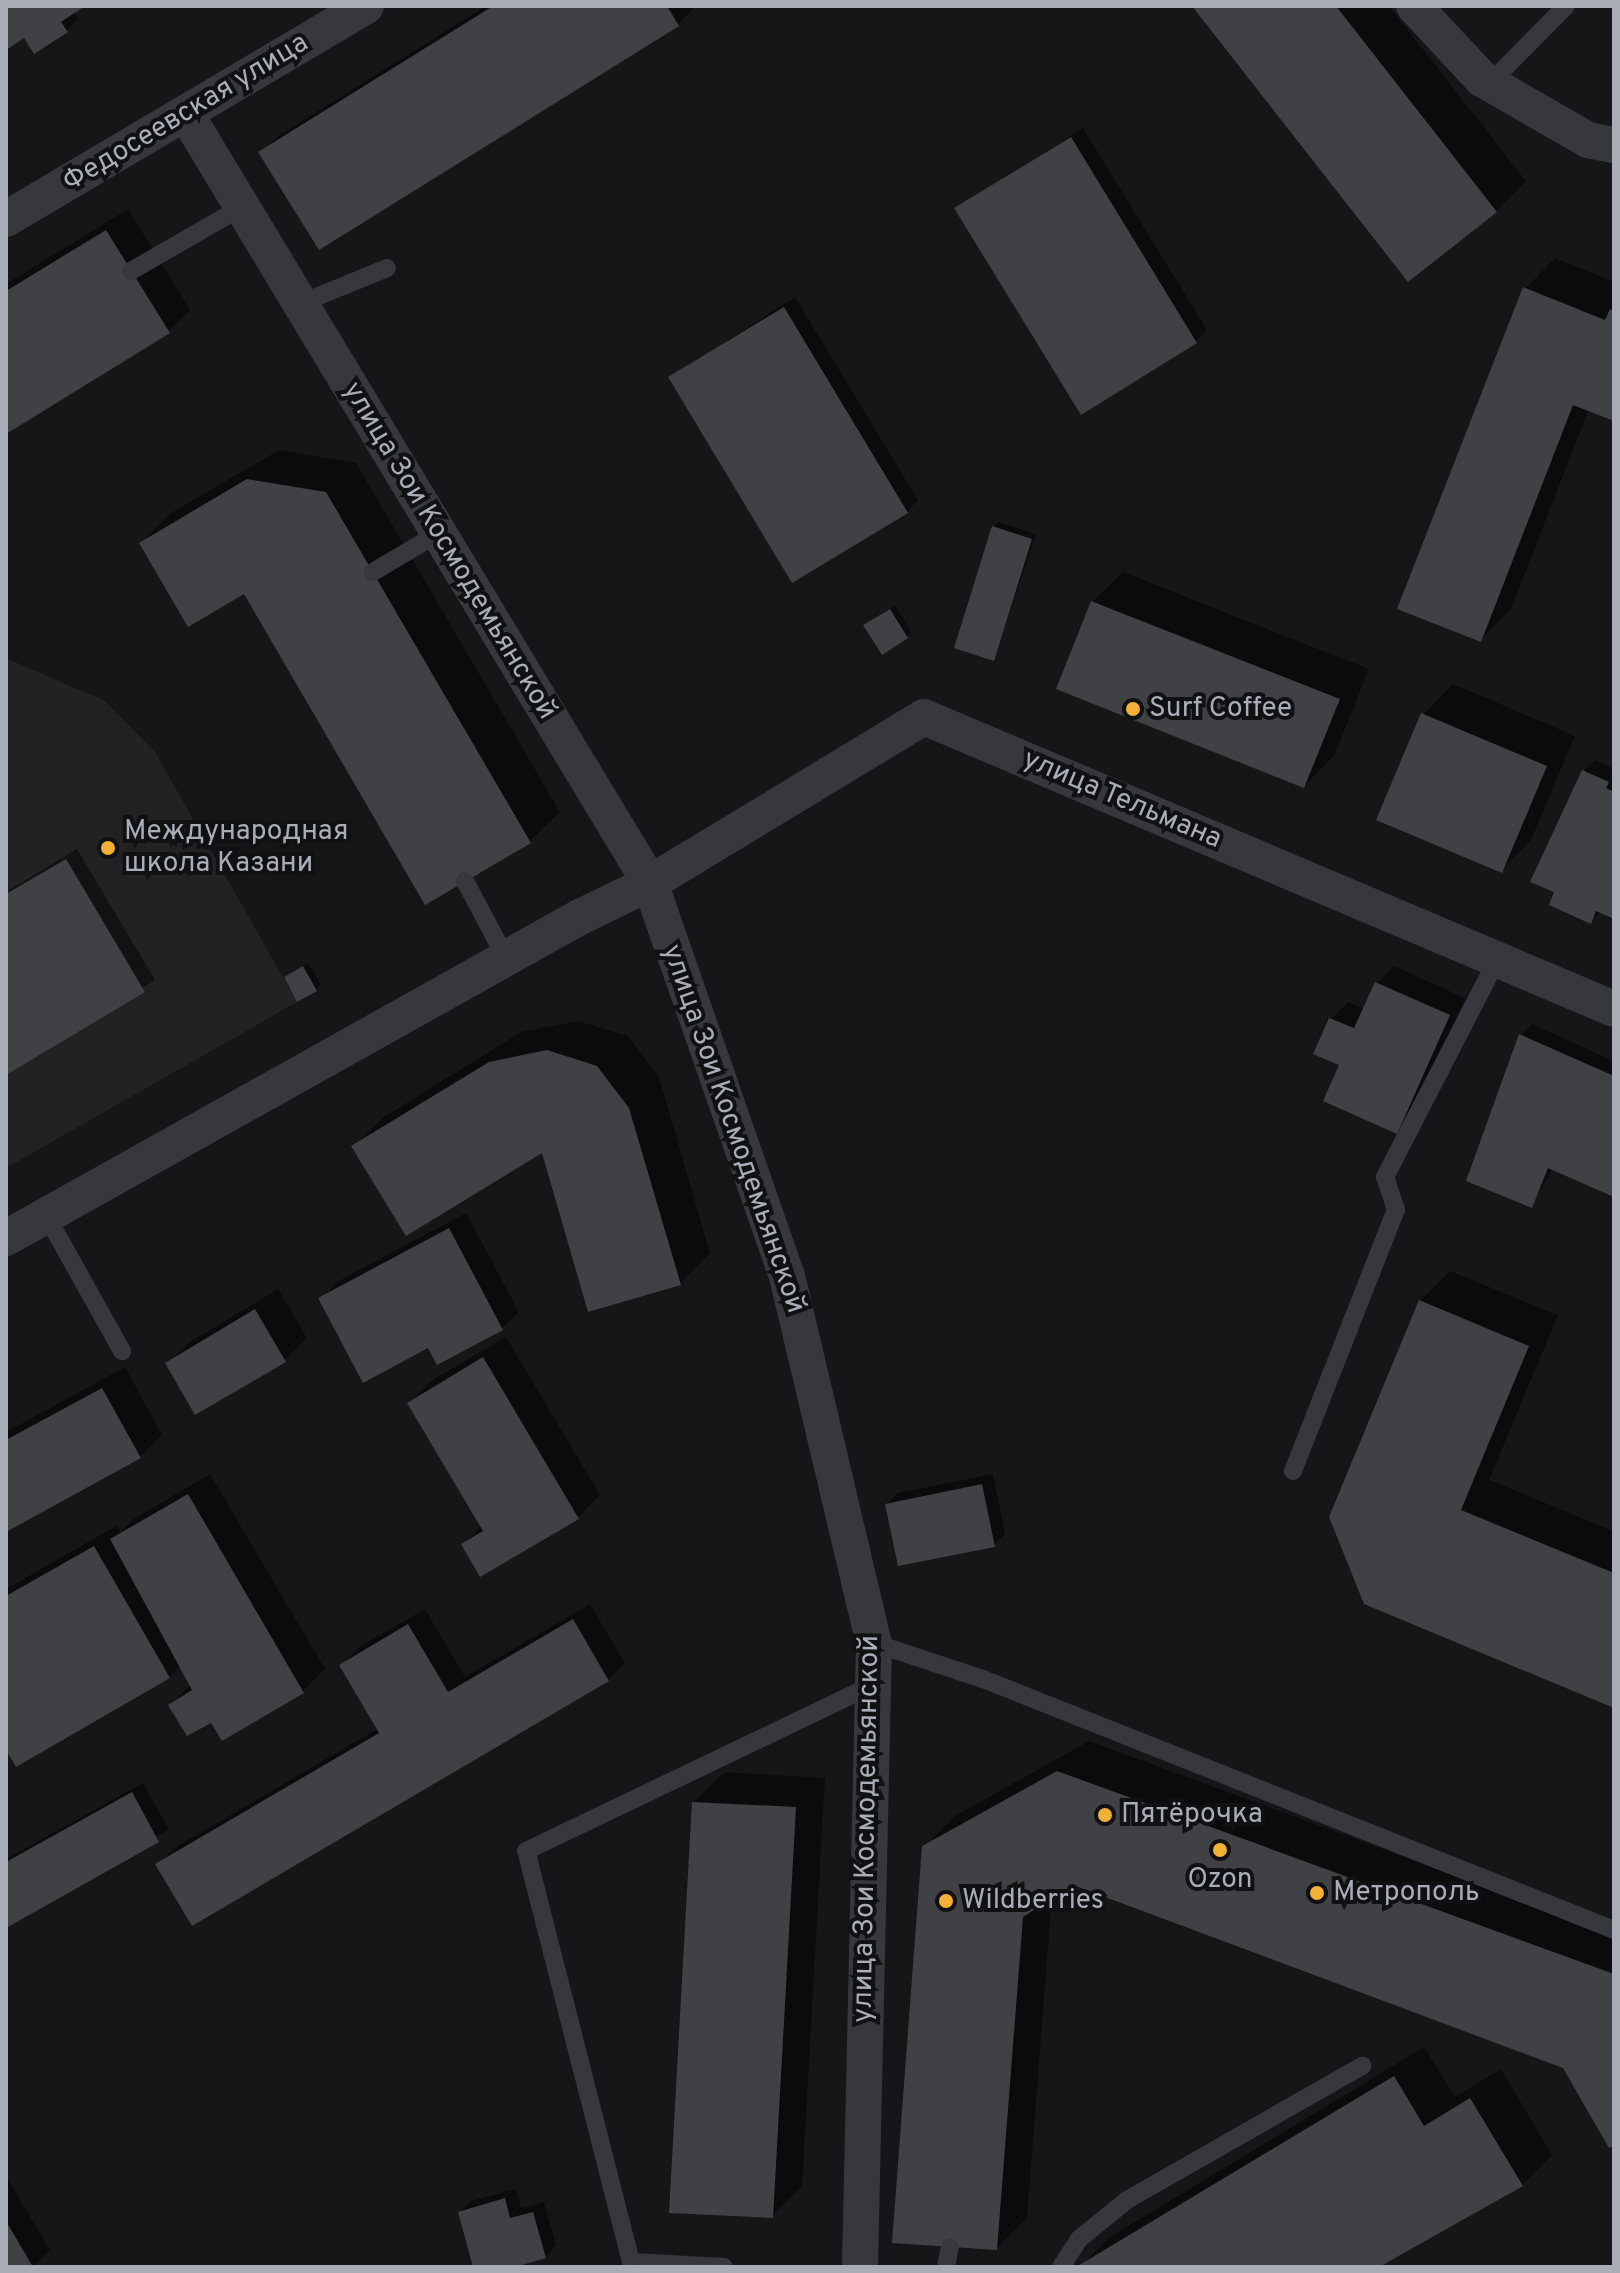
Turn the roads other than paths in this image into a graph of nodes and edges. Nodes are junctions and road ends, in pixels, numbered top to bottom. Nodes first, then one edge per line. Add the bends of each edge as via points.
1 (366, 6) edge
2 (1414, 6) edge
3 (1566, 6) edge
4 (1490, 83) junction
5 (186, 114) junction
6 (1614, 145) edge
7 (242, 207) junction
8 (6, 219) edge
9 (387, 268) dead end
10 (131, 271) dead end
11 (299, 304) junction
12 (439, 533) junction
13 (373, 572) dead end
14 (465, 881) dead end
15 (650, 883) junction
16 (1497, 960) junction
17 (508, 962) junction
18 (1614, 1009) edge
19 (46, 1215) junction
20 (6, 1238) edge
21 (122, 1351) dead end
22 (1293, 1471) dead end
23 (874, 1643) junction
24 (873, 1685) junction
25 (1614, 1930) edge
26 (1362, 2066) dead end
27 (950, 2247) dead end
28 (724, 2267) edge
29 (860, 2267) edge
30 (946, 2267) edge
31 (1061, 2267) edge

1 - 5 street, Федосеевская улица
2 - 4 street
3 - 4 lane
4 - 6 street via 1588,140
5 - 7 street, улица Зои Космодемьянской
5 - 8 street, Федосеевская улица
7 - 10 lane
7 - 11 street, улица Зои Космодемьянской
9 - 11 lane
11 - 12 street, улица Зои Космодемьянской
12 - 13 lane
12 - 15 street, улица Зои Космодемьянской
14 - 17 lane
15 - 16 street, улица Тельмана via 924,717
15 - 17 street via 580,917
15 - 23 street, улица Зои Космодемьянской via 787,1276
16 - 18 street, улица Тельмана
16 - 22 lane via 1385,1177 1396,1210
17 - 19 street
19 - 20 street
19 - 21 lane
23 - 24 street, улица Зои Космодемьянской
23 - 25 lane via 983,1679
24 - 28 lane via 526,1851 631,2262
24 - 29 street, улица Зои Космодемьянской
26 - 31 lane via 1127,2200 1079,2239
27 - 30 lane

